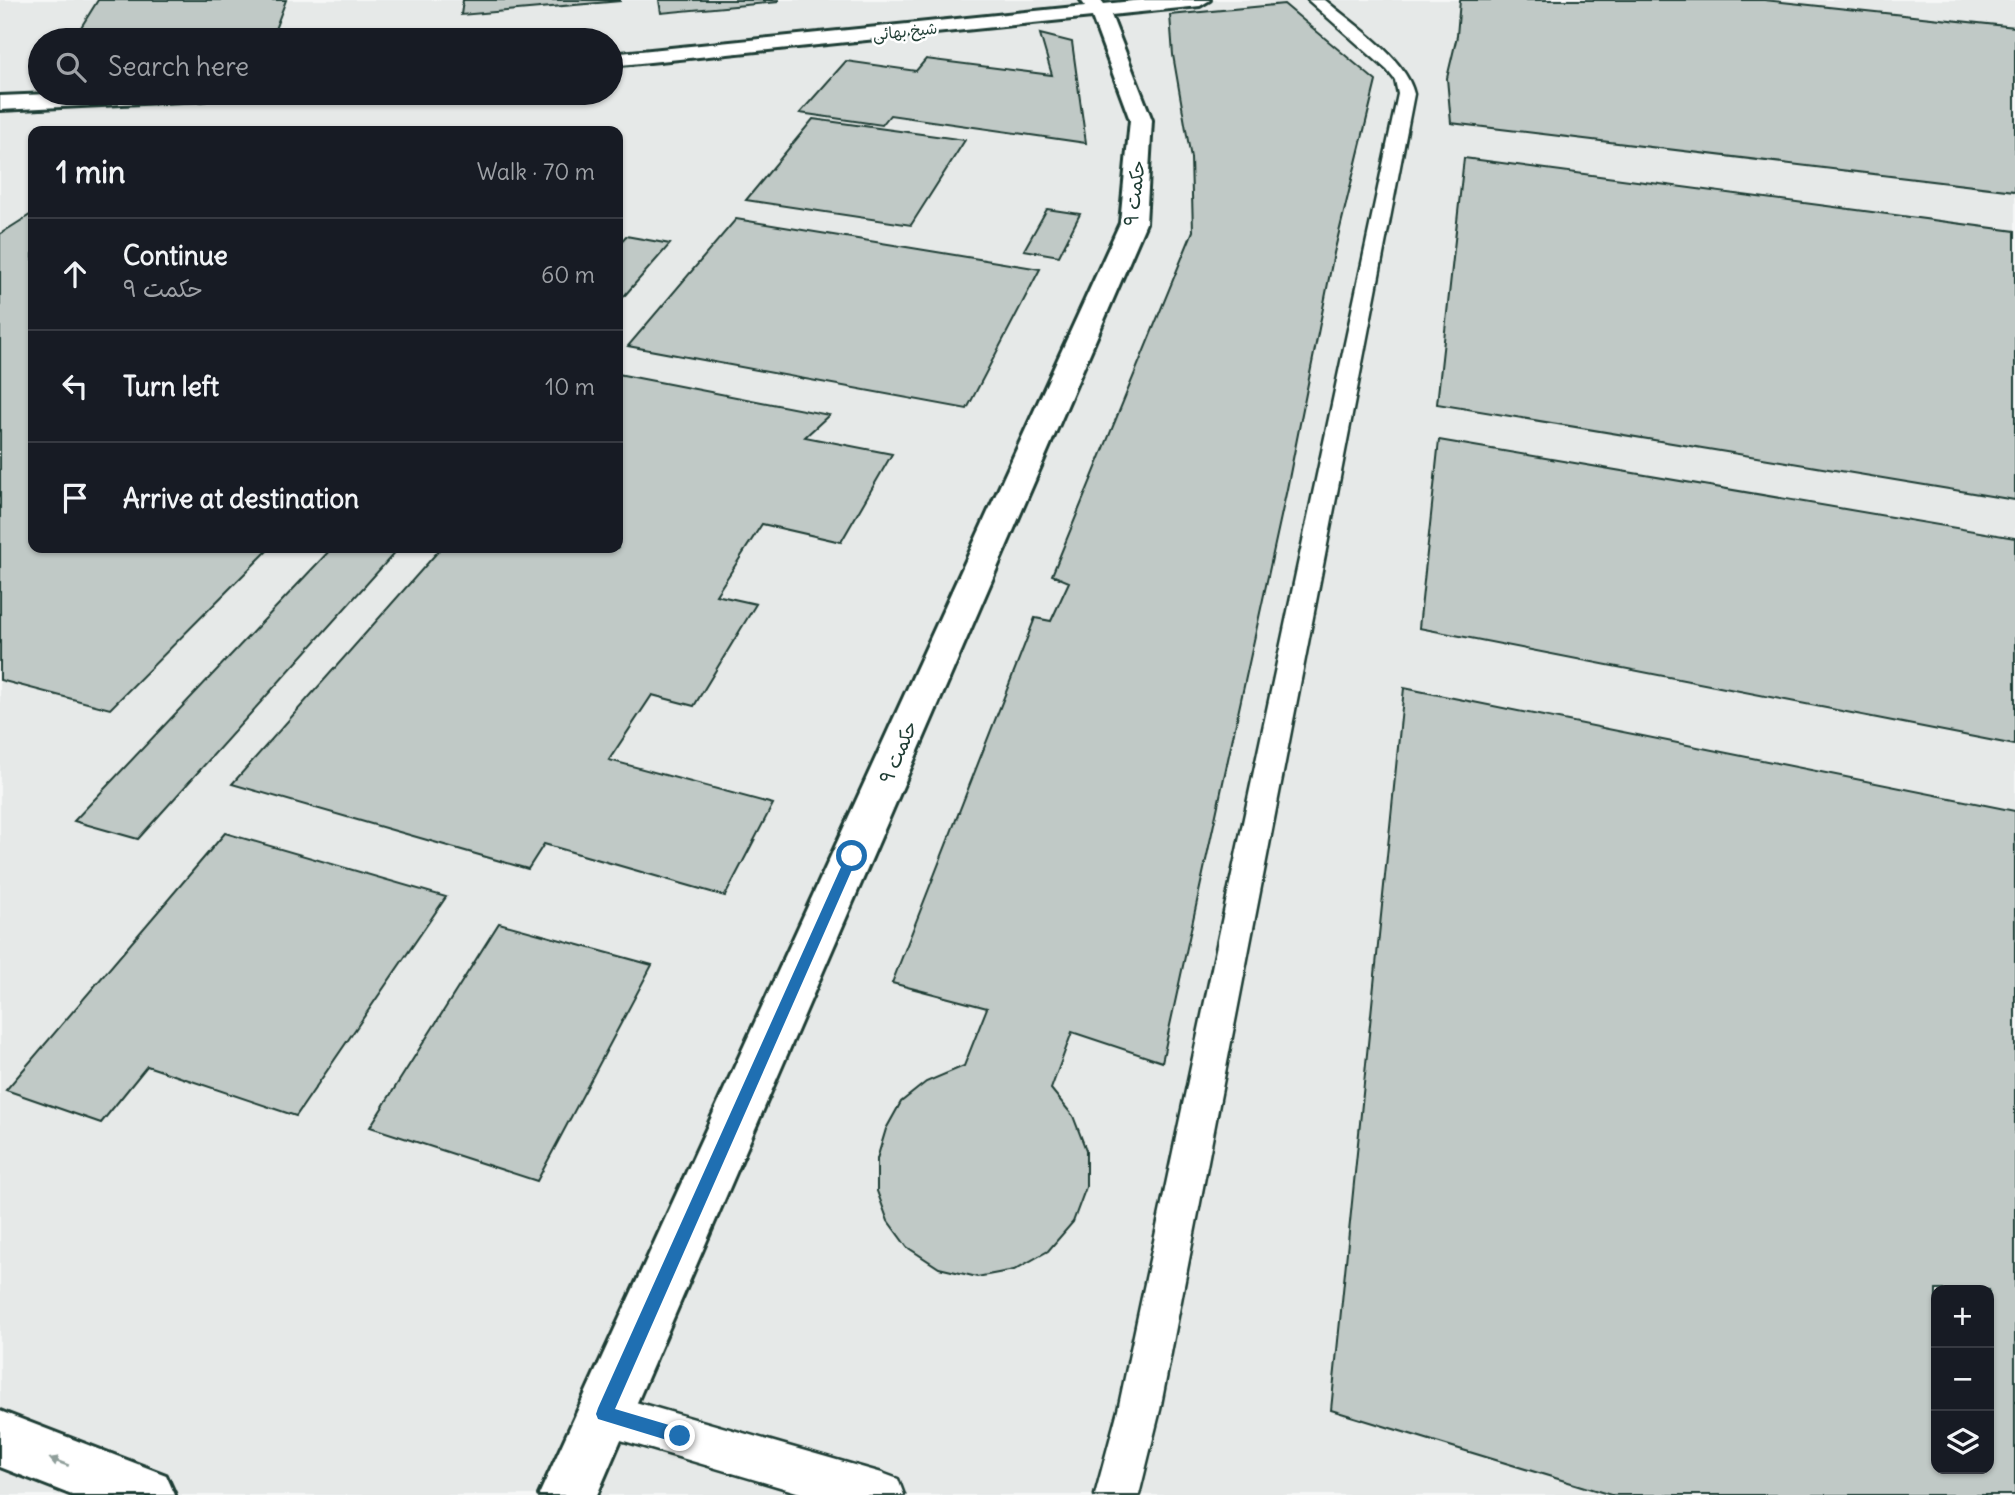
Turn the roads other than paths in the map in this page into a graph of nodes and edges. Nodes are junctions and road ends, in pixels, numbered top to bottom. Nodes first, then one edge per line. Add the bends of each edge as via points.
1 (1200, 0) edge
2 (1316, 0) edge
3 (1096, 6) edge
4 (623, 59) edge
5 (28, 102) edge
6 (0, 103) edge
7 (604, 1414) junction
8 (0, 1439) edge
9 (146, 1495) edge
10 (568, 1495) edge
11 (882, 1495) edge
12 (1117, 1495) edge

1 - 3 street, شیخ بهائی
2 - 12 lane via 1393,67 1406,94 1139,1410
3 - 4 street, شیخ بهائی
3 - 7 street, حکمت ۹ via 1141,120 1133,223
5 - 6 street
7 - 10 street, حکمت ۹
7 - 11 lane
9 -> 8 street

